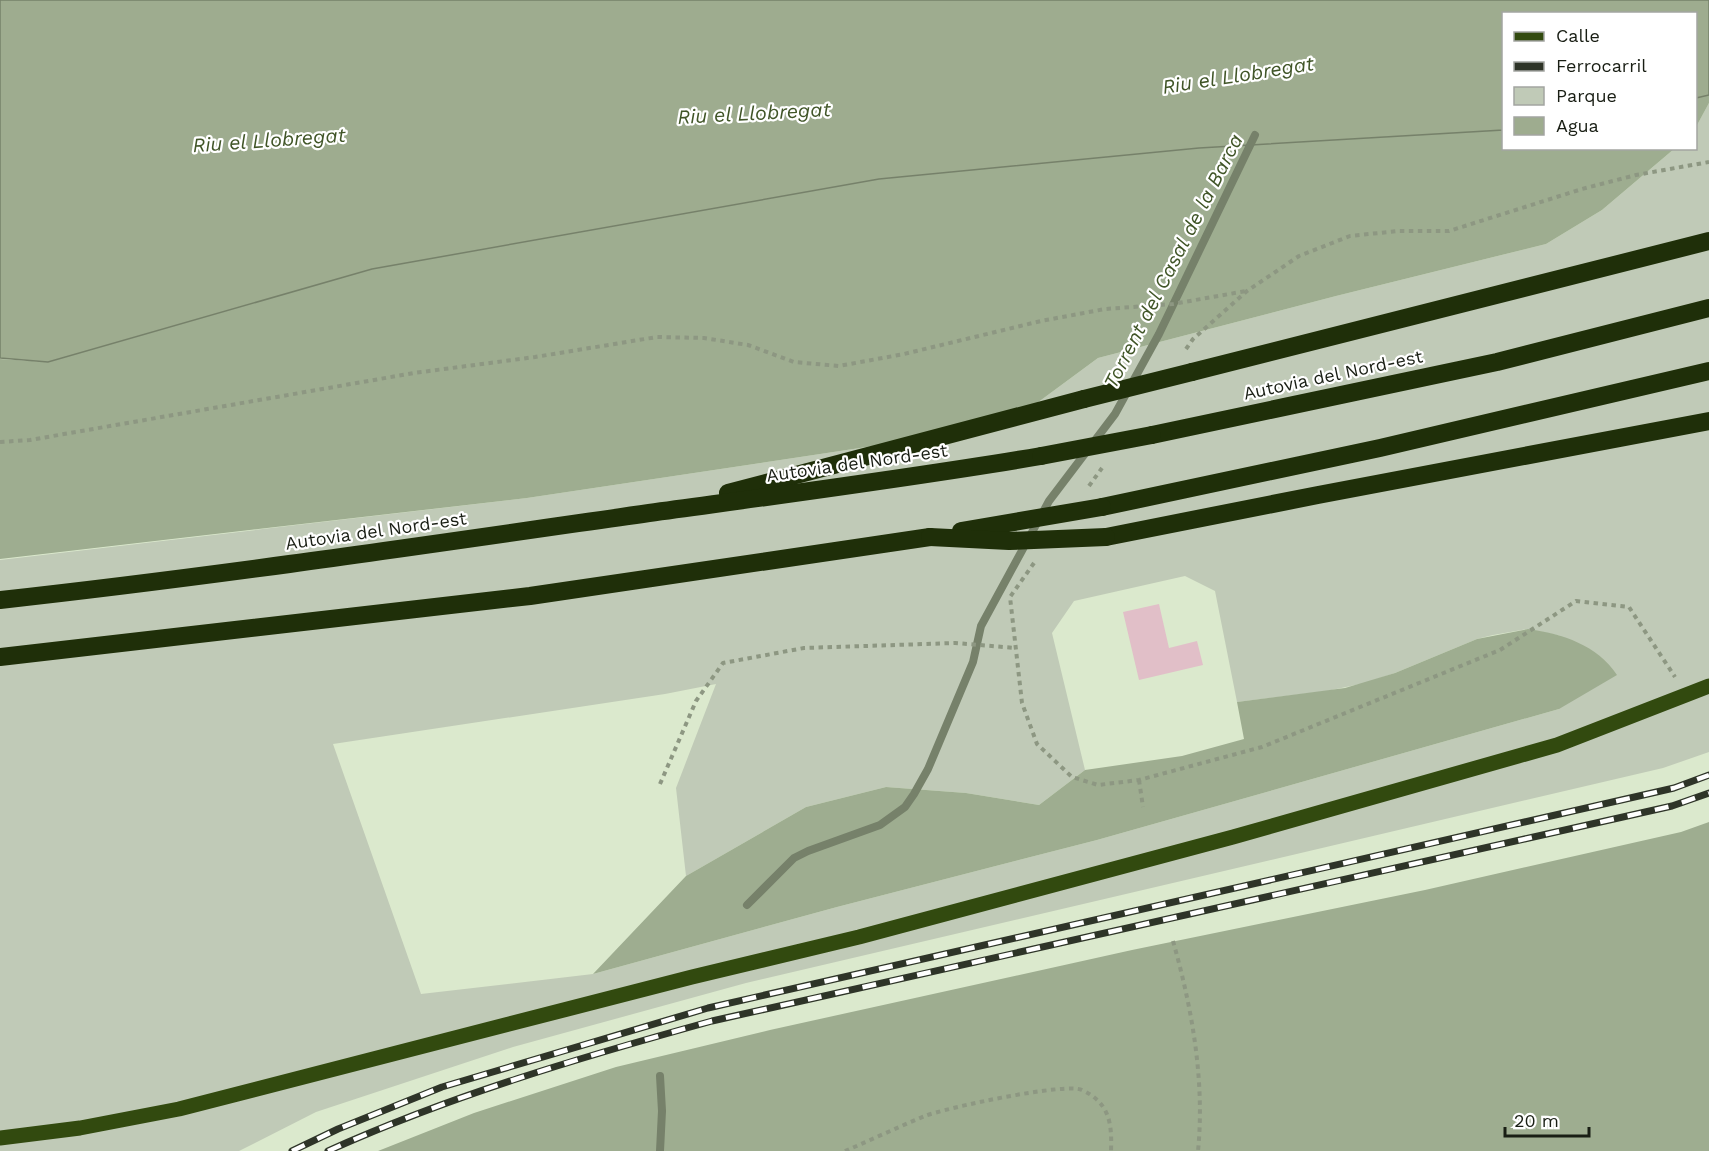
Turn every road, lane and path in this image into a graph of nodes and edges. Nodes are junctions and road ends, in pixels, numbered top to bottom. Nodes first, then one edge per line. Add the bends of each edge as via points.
1 (1709, 162) edge
2 (1709, 241) edge
3 (1709, 308) edge
4 (1709, 371) edge
5 (1709, 421) edge
6 (0, 442) edge
7 (648, 514) junction
8 (930, 537) junction
9 (0, 600) edge
10 (0, 657) edge
11 (1709, 687) edge
12 (1686, 695) junction
13 (1139, 780) junction
14 (660, 784) dead end
15 (1143, 807) dead end
16 (1173, 941) dead end
17 (0, 1138) edge
18 (844, 1151) edge
19 (1111, 1151) edge
20 (1198, 1151) edge

1 - 6 path via 1582,189 1449,231 1350,236 1299,256 1247,291 1173,304 1094,311 839,366 794,362 748,345 704,338 657,337
2 - 7 highway, bridge
3 - 7 highway, Autovia del Nord-est, bridge via 1497,362 1152,435 955,471
4 - 8 highway, bridge via 1380,448 1102,507
5 - 8 highway, bridge via 1106,537 1009,541
7 - 9 highway, Autovia del Nord-est via 136,585
8 - 10 highway via 542,594
11 - 12 main road
12 - 13 path via 1629,607 1576,601 1500,650 1262,747
12 - 17 main road via 1546,748 859,937 179,1109
13 - 14 path via 1098,785 1072,777 1037,744 1022,703 1016,648 955,643 804,648 723,663 696,701
13 - 15 path
16 - 20 path via 1195,1041 1201,1121
18 - 19 path via 927,1115 1062,1088 1081,1089 1103,1105 1112,1127

